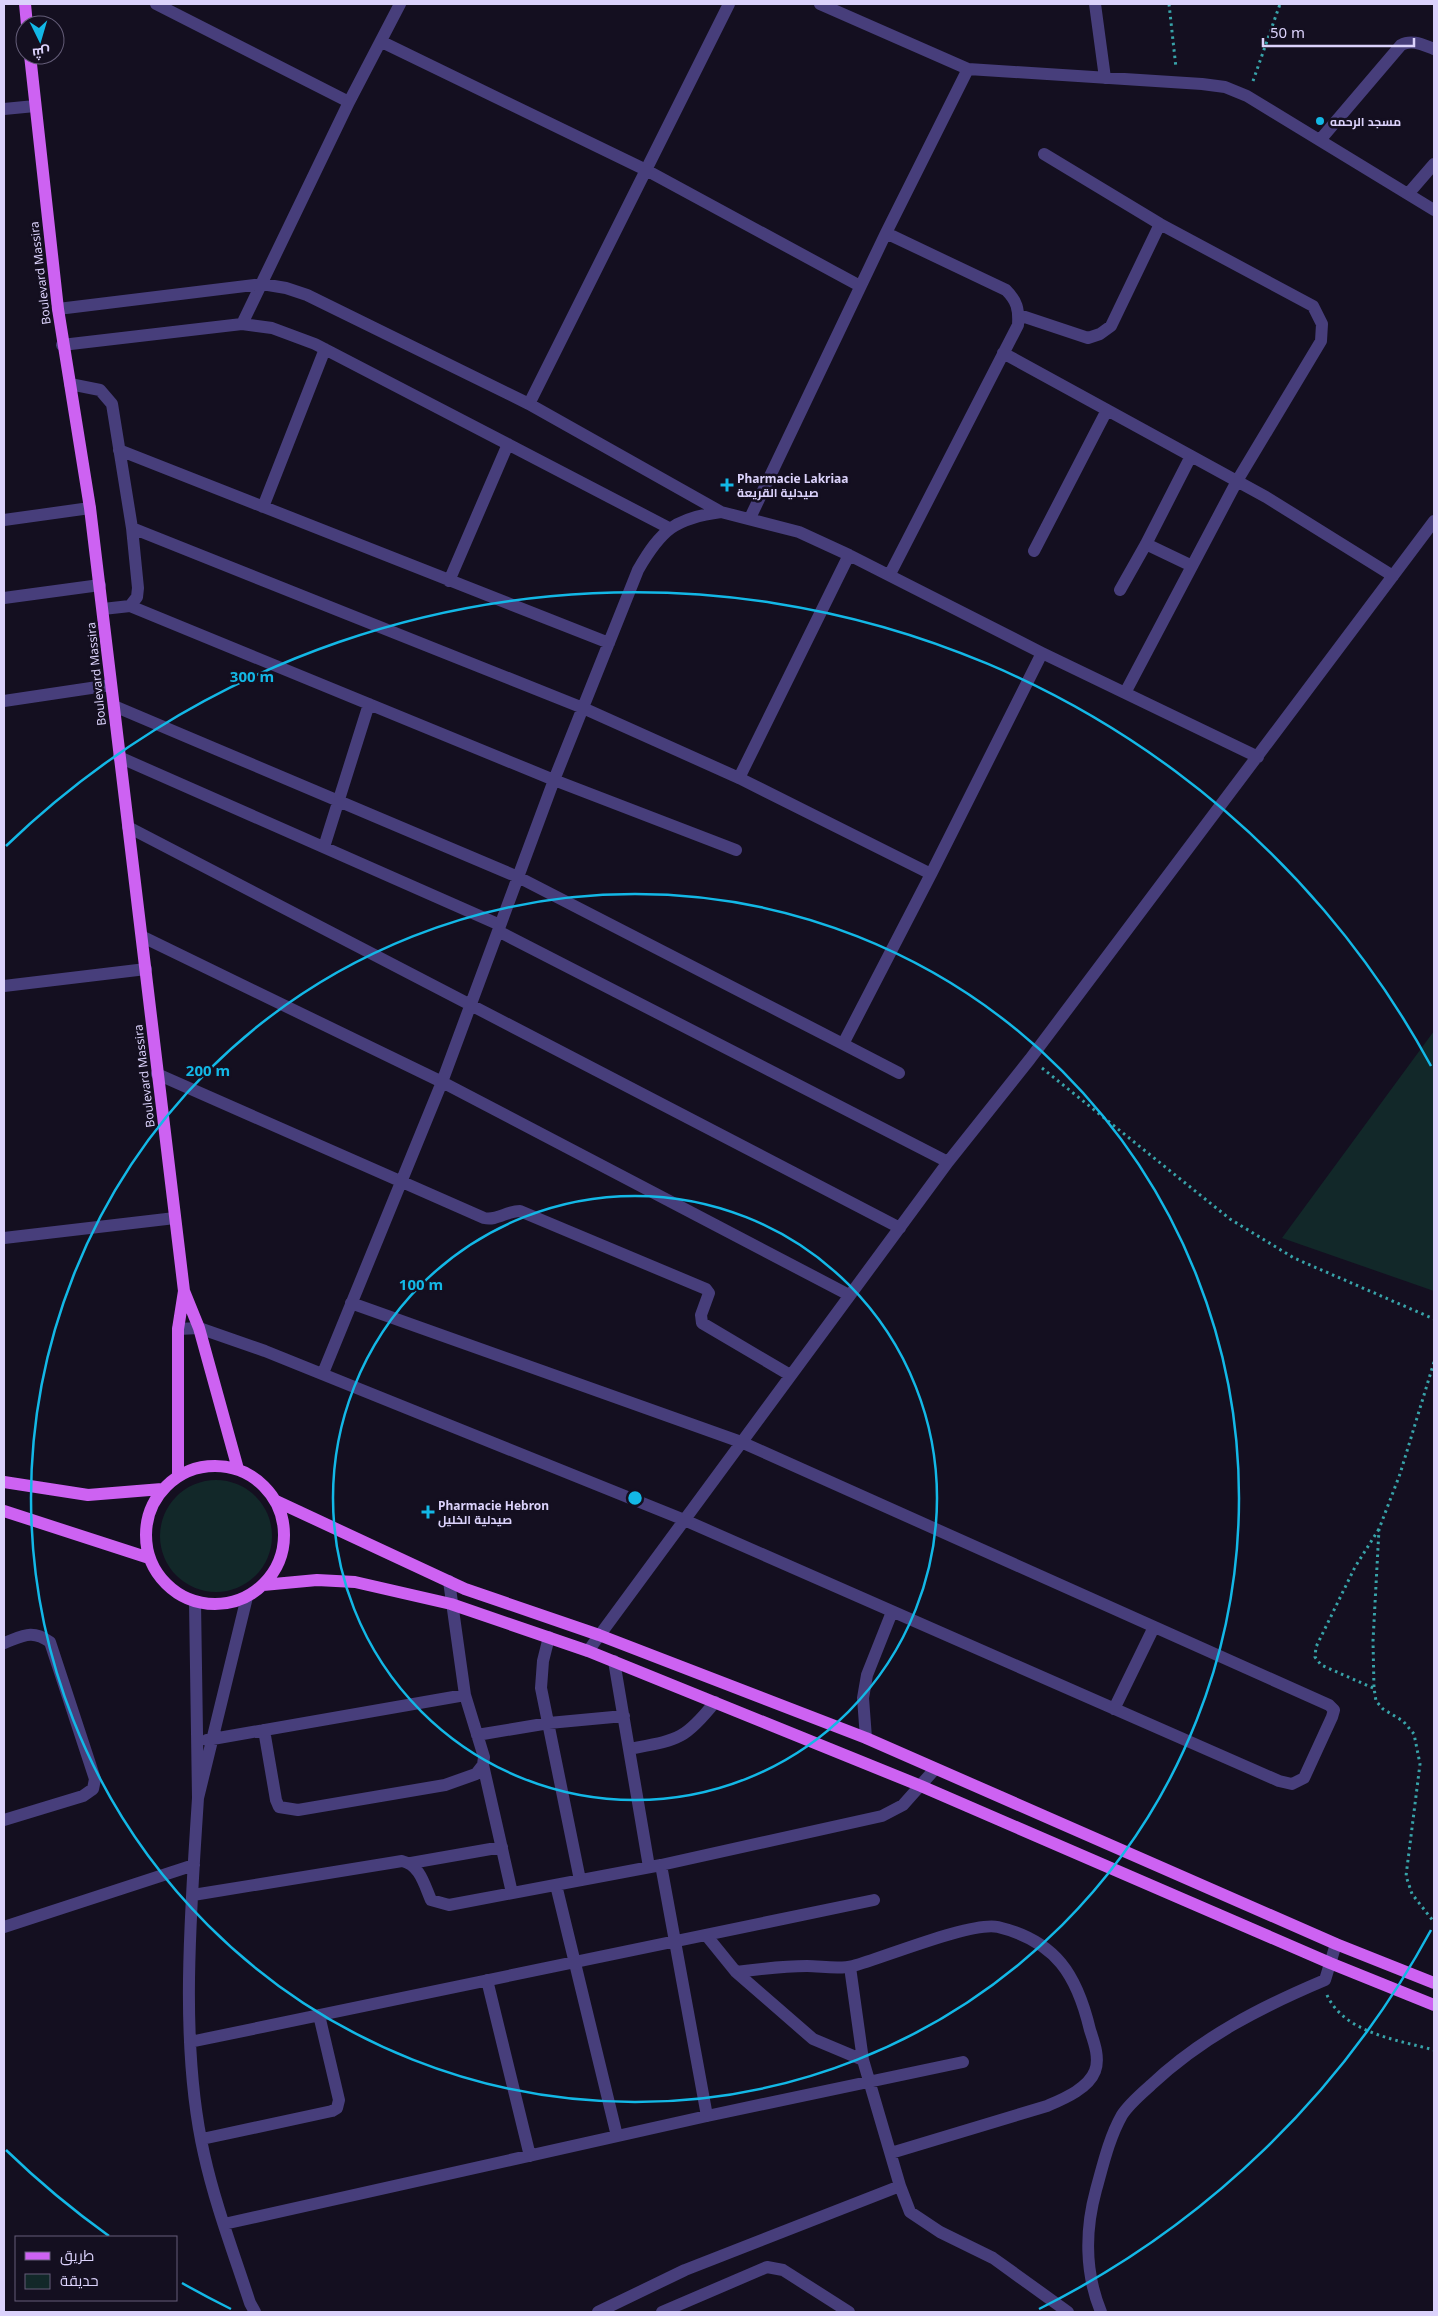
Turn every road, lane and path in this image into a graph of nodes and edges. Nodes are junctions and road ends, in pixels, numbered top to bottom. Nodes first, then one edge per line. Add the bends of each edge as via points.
1 (156, 4) edge
2 (400, 4) edge
3 (729, 4) edge
4 (820, 4) edge
5 (1095, 4) edge
6 (1169, 4) edge
7 (1280, 4) edge
8 (382, 42) junction
9 (1434, 49) edge
10 (31, 65) edge
11 (968, 69) junction
12 (1105, 78) junction
13 (1177, 82) junction
14 (1247, 96) junction
15 (349, 102) junction
16 (35, 106) junction
17 (4, 109) edge
18 (1320, 140) junction
19 (1044, 154) dead end
20 (1434, 164) edge
21 (646, 170) junction
22 (1408, 194) junction
23 (1434, 210) edge
24 (1160, 224) junction
25 (886, 233) junction
26 (262, 284) junction
27 (860, 286) junction
28 (58, 309) junction
29 (1019, 315) junction
30 (242, 324) junction
31 (62, 345) junction
32 (325, 349) junction
33 (1003, 353) junction
34 (70, 384) junction
35 (529, 404) junction
36 (1107, 410) junction
37 (508, 444) junction
38 (119, 450) junction
39 (1191, 456) junction
40 (1237, 481) junction
41 (263, 506) junction
42 (90, 508) junction
43 (721, 512) junction
44 (750, 518) junction
45 (4, 520) edge
46 (1434, 521) edge
47 (132, 528) junction
48 (669, 528) junction
49 (1146, 544) junction
50 (1034, 551) dead end
51 (849, 555) junction
52 (1192, 566) junction
53 (890, 574) junction
54 (1394, 576) junction
55 (449, 581) junction
56 (100, 585) junction
57 (1120, 590) dead end
58 (4, 598) edge
59 (130, 606) junction
60 (103, 609) junction
61 (609, 643) junction
62 (1042, 652) junction
63 (111, 685) junction
64 (1126, 693) junction
65 (4, 702) edge
66 (369, 704) junction
67 (114, 706) junction
68 (583, 708) junction
69 (120, 757) junction
70 (1258, 757) junction
71 (740, 778) junction
72 (554, 780) junction
73 (337, 801) junction
74 (128, 827) junction
75 (324, 847) junction
76 (736, 850) dead end
77 (931, 874) junction
78 (518, 878) junction
79 (499, 928) junction
80 (143, 937) junction
81 (146, 968) junction
82 (4, 986) edge
83 (470, 1004) junction
84 (843, 1044) junction
85 (1030, 1059) junction
86 (900, 1073) dead end
87 (157, 1074) junction
88 (442, 1082) junction
89 (948, 1162) junction
90 (402, 1181) junction
91 (176, 1218) junction
92 (900, 1228) junction
93 (4, 1238) edge
94 (184, 1291) junction
95 (849, 1295) junction
96 (351, 1302) junction
97 (1434, 1319) edge
98 (199, 1328) junction
99 (178, 1329) junction
100 (1434, 1362) edge
101 (323, 1373) junction
102 (790, 1375) junction
103 (741, 1442) junction
104 (238, 1469) junction
105 (178, 1476) junction
106 (4, 1482) edge
107 (162, 1490) junction
108 (276, 1501) junction
109 (4, 1511) edge
110 (682, 1519) junction
111 (1379, 1529) junction
112 (149, 1558) junction
113 (449, 1581) junction
114 (263, 1586) junction
115 (247, 1597) junction
116 (194, 1602) junction
117 (451, 1604) junction
118 (892, 1612) junction
119 (1154, 1627) junction
120 (599, 1635) junction
121 (549, 1637) junction
122 (4, 1643) edge
123 (588, 1650) junction
124 (614, 1661) junction
125 (1374, 1688) junction
126 (465, 1695) junction
127 (715, 1702) junction
128 (1114, 1709) junction
129 (624, 1716) junction
130 (549, 1724) junction
131 (264, 1730) junction
132 (477, 1735) junction
133 (866, 1738) junction
134 (212, 1739) junction
135 (197, 1742) junction
136 (629, 1749) junction
137 (483, 1765) junction
138 (935, 1769) junction
139 (921, 1786) junction
140 (198, 1798) junction
141 (4, 1820) edge
142 (502, 1847) junction
143 (411, 1863) junction
144 (194, 1865) junction
145 (655, 1866) junction
146 (580, 1880) junction
147 (556, 1884) junction
148 (512, 1893) junction
149 (193, 1895) junction
150 (874, 1900) dead end
151 (1434, 1922) edge
152 (4, 1927) edge
153 (706, 1935) junction
154 (675, 1941) junction
155 (1336, 1944) junction
156 (575, 1962) junction
157 (1330, 1963) junction
158 (850, 1967) junction
159 (736, 1972) junction
160 (487, 1980) junction
161 (1325, 1980) junction
162 (1434, 1984) edge
163 (1434, 2005) edge
164 (319, 2015) junction
165 (190, 2042) junction
166 (1434, 2050) edge
167 (863, 2060) junction
168 (963, 2062) dead end
169 (870, 2083) junction
170 (707, 2116) junction
171 (617, 2136) junction
172 (202, 2139) junction
173 (891, 2153) junction
174 (530, 2156) junction
175 (900, 2186) junction
176 (224, 2224) junction
177 (608, 2311) edge
178 (255, 2312) edge
179 (662, 2312) edge
180 (849, 2312) edge
181 (1068, 2312) edge
182 (1101, 2312) edge

1 - 15 street
2 - 8 street
3 - 21 street
4 - 11 street
5 - 12 street
6 - 13 path
7 - 14 path
8 - 15 street
8 - 21 street
9 - 18 street via 1411,42 1401,45
10 - 16 main road, Boulevard Massira
11 - 12 street
11 - 25 street
12 - 13 street
13 - 14 street via 1225,87
14 - 18 street
15 - 26 street
16 - 17 street
16 - 28 main road, Boulevard Massira
18 - 22 street
19 - 24 street
20 - 22 street
21 - 27 street
21 - 35 street
22 - 23 street
24 - 29 street via 1111,326 1100,334 1088,338
24 - 40 street via 1313,306 1322,324 1321,341
25 - 27 street
25 - 29 street via 1006,290 1018,306
26 - 28 street
26 - 30 street
26 - 35 street via 307,295
27 - 44 street
28 - 31 main road, Boulevard Massira
29 - 33 street via 1018,324
30 - 31 street
30 - 32 street via 294,334
31 - 34 main road, Boulevard Massira
32 - 37 street
32 - 41 street
33 - 36 street
33 - 53 street
34 - 38 street via 100,390 112,404
34 - 42 main road, Boulevard Massira
35 - 43 street
36 - 39 street
36 - 50 street
37 - 48 street
37 - 55 street
38 - 41 street
38 - 47 street
39 - 40 street
39 - 49 street
40 - 52 street
40 - 54 street
41 - 55 street
42 - 45 street
42 - 56 main road, Boulevard Massira
43 - 44 street
43 - 48 street via 695,516
44 - 51 street via 799,532
46 - 54 street
47 - 59 street via 138,588 137,597
47 - 68 street
48 - 61 street via 651,548 638,570
49 - 52 street
49 - 57 street
51 - 53 street
51 - 71 street
52 - 64 street
53 - 62 street
54 - 70 street
55 - 61 street
56 - 58 street
56 - 60 main road, Boulevard Massira
59 - 60 street
59 - 66 street
60 - 63 main road, Boulevard Massira
61 - 68 street
62 - 64 street
62 - 77 street
63 - 65 street
63 - 67 main road, Boulevard Massira
64 - 70 street
66 - 72 street
66 - 73 street
67 - 69 main road, Boulevard Massira
67 - 73 street
68 - 71 street
68 - 72 street
69 - 74 main road, Boulevard Massira
69 - 75 street
70 - 85 street
71 - 77 street
72 - 76 street
72 - 78 street
73 - 75 street
73 - 78 street
74 - 80 main road, Boulevard Massira
74 - 83 street
75 - 79 street
77 - 84 street
78 - 79 street
78 - 84 street
79 - 83 street
79 - 89 street
80 - 81 main road, Boulevard Massira
80 - 88 street
81 - 82 street
81 - 87 main road, Boulevard Massira
83 - 88 street
83 - 92 street
84 - 86 street
85 - 89 street
85 - 97 path via 1230,1218 1294,1258
87 - 90 street
87 - 91 main road, Boulevard Massira
88 - 90 street
88 - 95 street
89 - 92 street
90 - 96 street
90 - 102 street via 490,1220 520,1211 706,1289 709,1293 701,1315 702,1323
91 - 93 street
91 - 94 main road, Boulevard Massira
92 - 95 street
94 - 98 main road
94 - 99 main road
95 - 102 street
96 - 101 street
96 - 103 street
98 - 99 street
98 - 101 street
98 - 104 main road
99 - 105 main road
100 - 111 path
101 - 110 street
102 - 103 street
103 - 110 street
103 - 119 street
104 - 105 main road via 210,1466
104 - 108 main road via 260,1481
105 - 107 main road
106 - 107 main road via 88,1495
107 - 112 main road via 146,1522 145,1541
108 - 113 main road
108 - 114 main road via 283,1518 285,1536 275,1571
109 - 112 main road
110 - 118 street
110 - 120 street
111 - 125 path via 1373,1632
111 - 125 path via 1354,1567 1316,1647 1315,1658 1321,1665
112 - 116 main road via 160,1577 175,1592
113 - 117 street
113 - 120 main road
114 - 115 main road
114 - 117 main road via 317,1580 355,1582
115 - 116 main road via 221,1604
115 - 134 street
116 - 135 street
117 - 121 main road
117 - 126 street
118 - 128 street
118 - 133 street via 867,1676 863,1698
119 - 128 street
119 - 128 street via 1330,1705 1334,1710 1332,1717 1304,1778 1292,1784 1279,1781
120 - 123 street
120 - 133 main road
121 - 123 main road
121 - 130 street via 541,1688
122 - 141 street via 31,1634 41,1635 50,1642 95,1779 94,1789 83,1796
123 - 124 main road
124 - 127 main road
124 - 129 street
125 - 151 path via 1380,1705 1403,1721 1414,1734 1420,1764 1406,1876 1412,1894
126 - 131 street
126 - 132 street
127 - 136 street via 696,1726 674,1741
127 - 139 main road
129 - 130 street
129 - 136 street
130 - 132 street
130 - 146 street
131 - 134 street
131 - 137 street via 276,1800 285,1810 445,1785 476,1774
132 - 137 street via 484,1757
133 - 138 main road
134 - 135 street
134 - 140 street
135 - 140 street
136 - 145 street
137 - 142 street
138 - 139 street
138 - 155 main road
139 - 145 street via 902,1806 882,1816
139 - 157 main road
140 - 144 street
142 - 143 street
142 - 148 street
143 - 148 street via 431,1900 440,1903 449,1905
143 - 149 street via 402,1861 361,1867
144 - 149 street
144 - 152 street
145 - 146 street
145 - 154 street
146 - 147 street
147 - 148 street
147 - 156 street
149 - 165 street
150 - 153 street
153 - 154 street
153 - 159 street
154 - 156 street
154 - 170 street
155 - 157 street
155 - 162 main road
156 - 160 street
156 - 171 street
157 - 161 street
157 - 163 main road
158 - 159 street via 785,1966
158 - 167 street
158 - 173 street via 968,1929 995,1926 1023,1934 1059,1960 1073,1981 1083,2000 1095,2049 1095,2071 1089,2081 1070,2096 1018,2116
159 - 167 street via 814,2039
160 - 164 street
160 - 174 street
161 - 166 path via 1331,2004 1340,2015 1360,2028
161 - 182 street via 1270,2003 1189,2051 1123,2114 1103,2165 1088,2233 1094,2294
164 - 165 street
164 - 172 street via 339,2100 337,2108
165 - 172 street
167 - 169 street
168 - 169 street
169 - 170 street
169 - 173 street
170 - 171 street
171 - 174 street
172 - 176 street
173 - 175 street
174 - 176 street
175 - 177 street via 685,2270
175 - 181 street via 910,2212 921,2221 994,2258
176 - 178 street
179 - 180 street via 767,2267 784,2270

